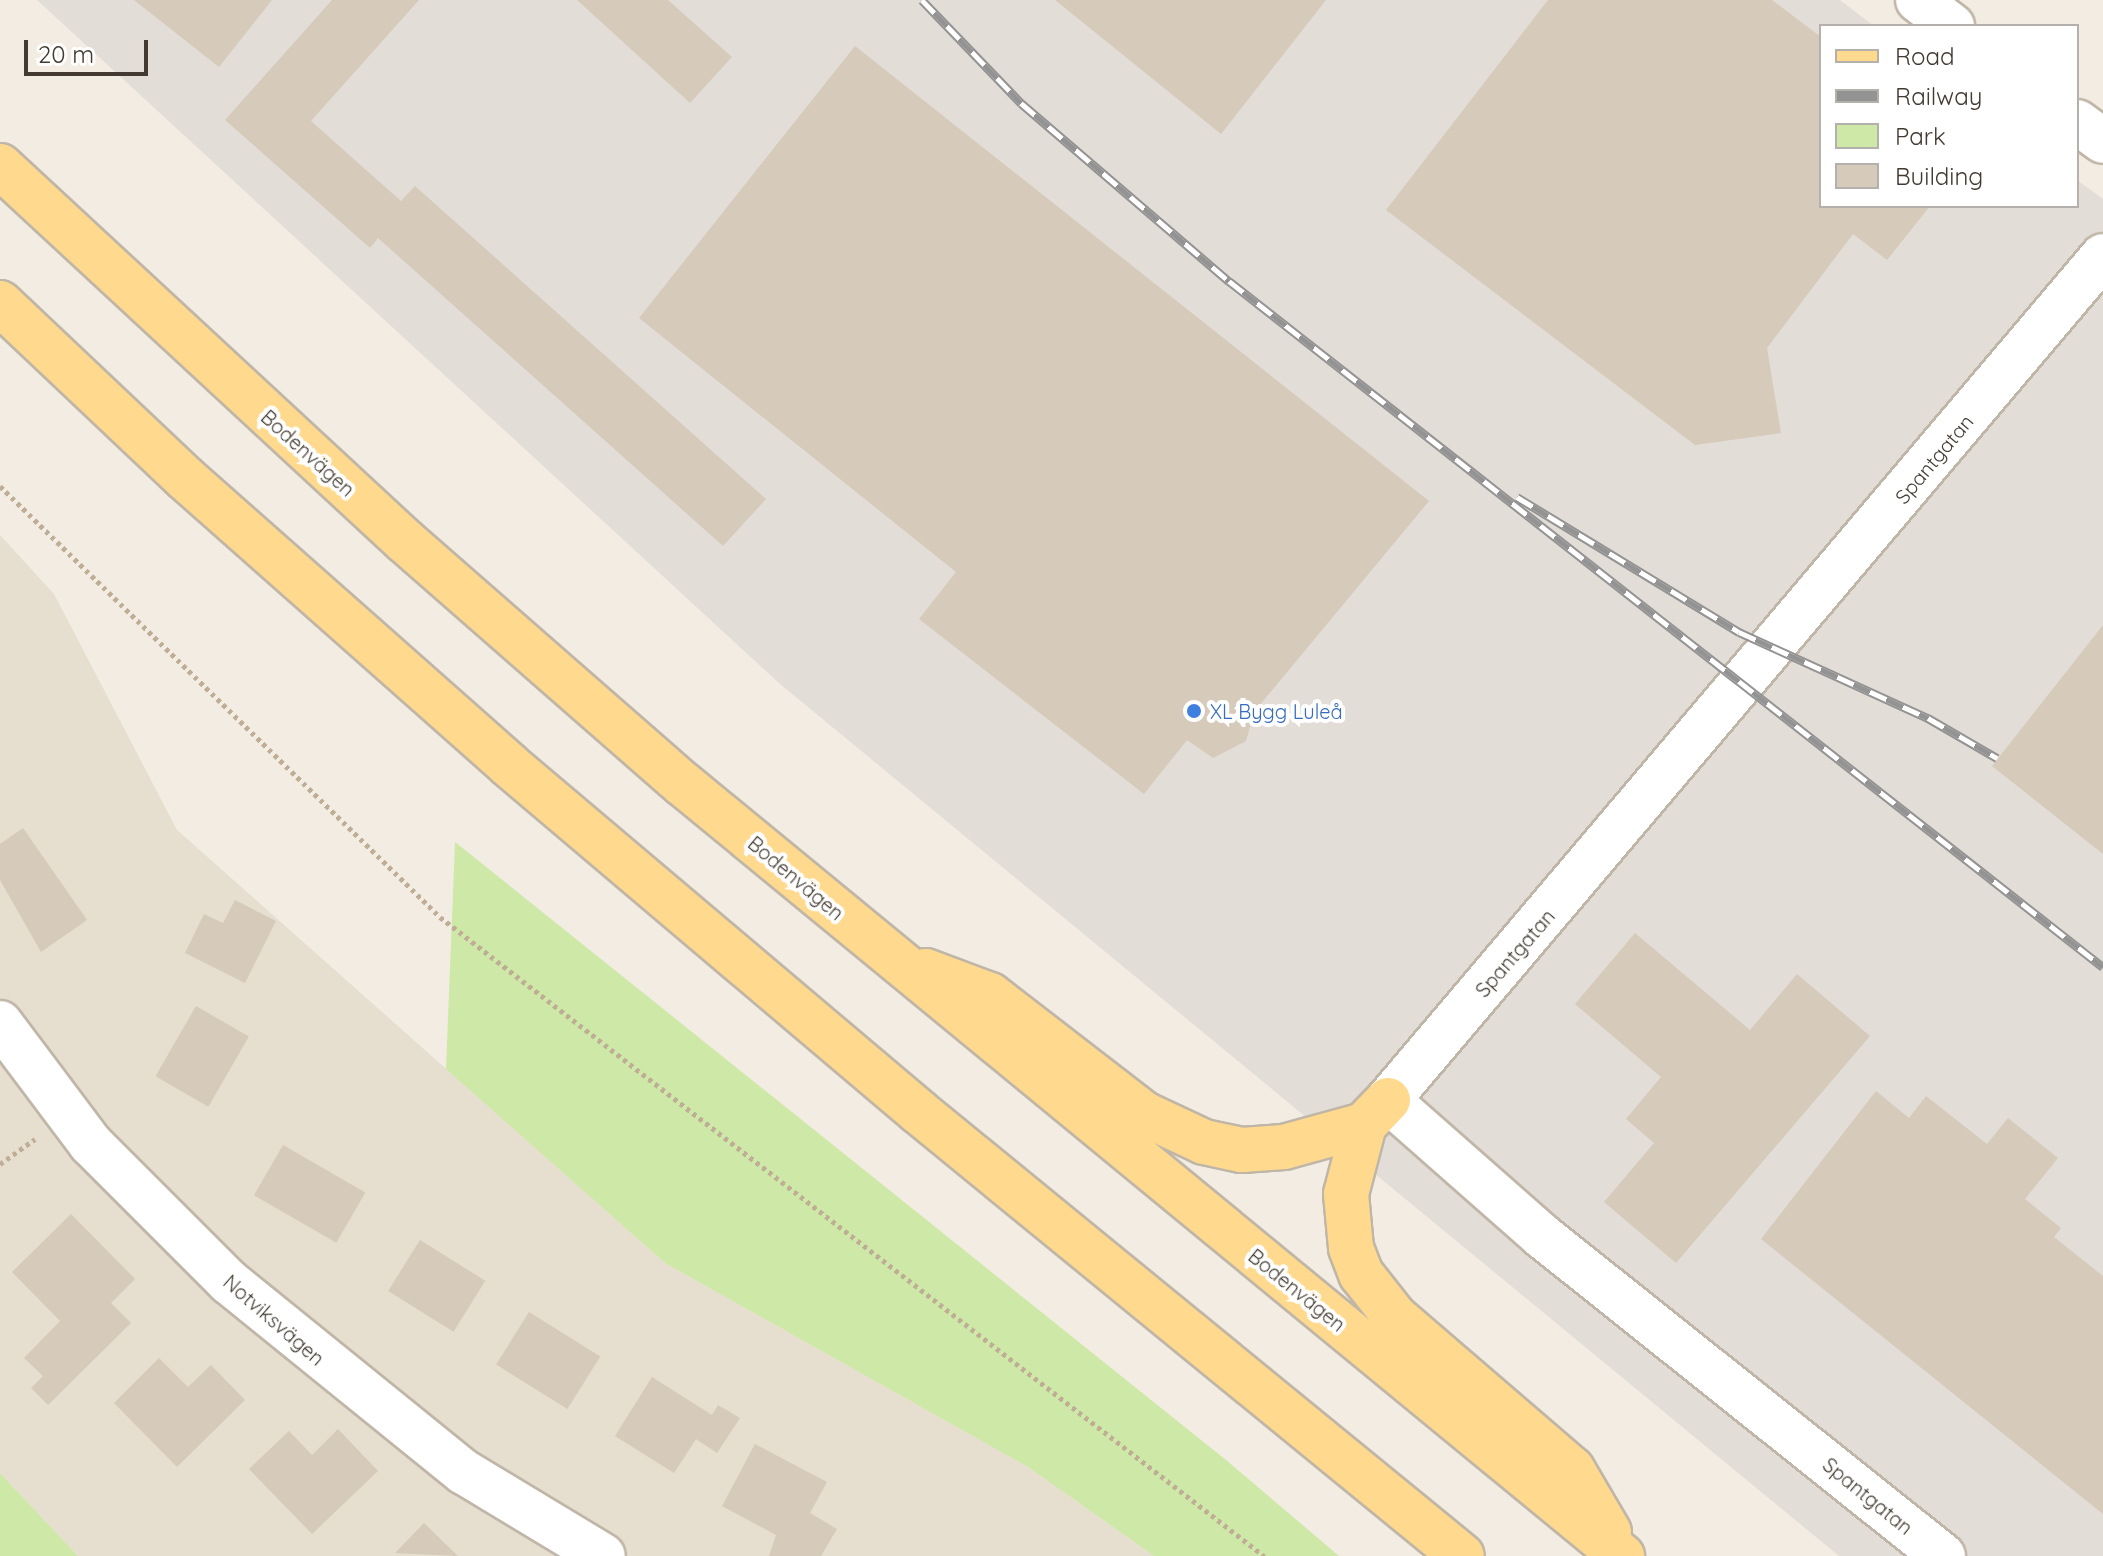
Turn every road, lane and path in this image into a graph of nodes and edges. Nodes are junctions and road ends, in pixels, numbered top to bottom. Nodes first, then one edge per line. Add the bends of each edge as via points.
1 (1918, 0) edge
2 (1949, 24) edge
3 (2079, 123) edge
4 (2103, 141) edge
5 (0, 166) edge
6 (2103, 256) edge
7 (0, 303) edge
8 (0, 486) edge
9 (892, 958) junction
10 (0, 1023) edge
11 (1376, 1113) junction
12 (46, 1132) dead end
13 (1, 1164) edge
14 (603, 1556) edge
15 (1264, 1556) edge
16 (1462, 1556) edge
17 (1622, 1556) edge
18 (1943, 1556) edge

1 - 2 street
3 - 4 street
5 - 9 main road, Bodenvägen via 405,541
6 - 11 street, Spantgatan
7 - 16 main road via 185,478 509,765 919,1112
8 - 15 path via 440,917
9 - 11 main road via 990,995 1144,1114 1204,1142 1242,1150 1284,1147
9 - 17 main road, Bodenvägen
10 - 14 street, Notviksvägen via 91,1144 229,1282 464,1472
11 - 17 main road via 1346,1194 1351,1248 1361,1274 1395,1317 1572,1469
11 - 18 street, Spantgatan via 1542,1236
12 - 13 path

